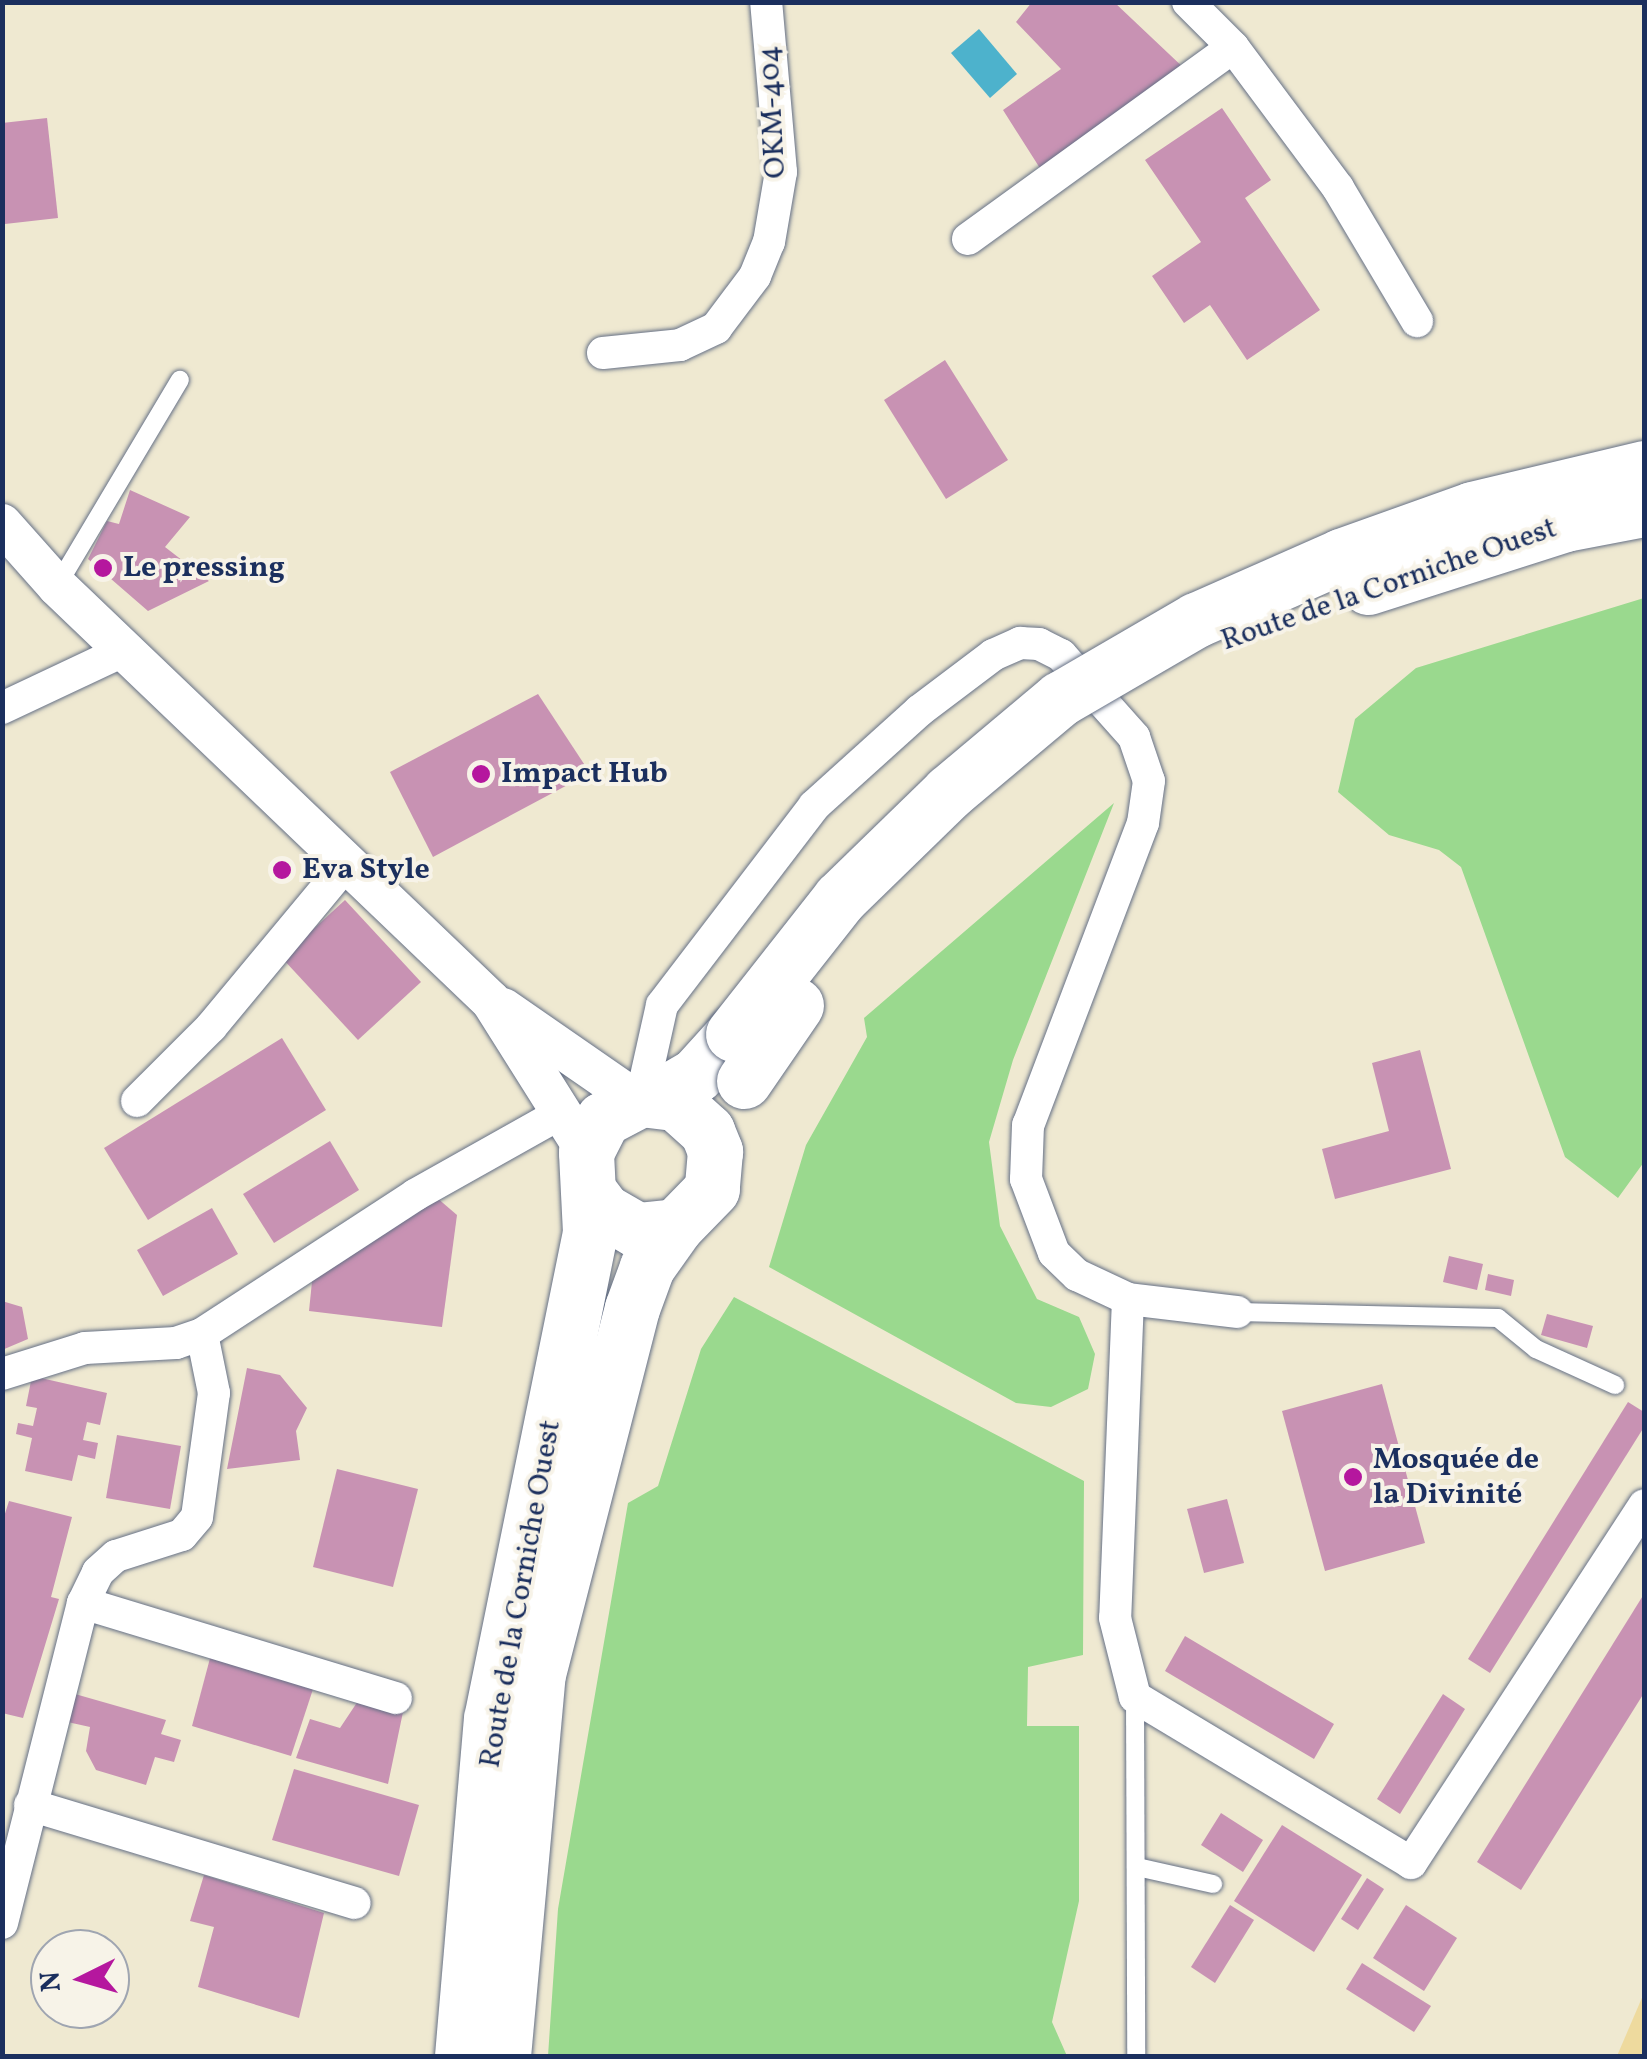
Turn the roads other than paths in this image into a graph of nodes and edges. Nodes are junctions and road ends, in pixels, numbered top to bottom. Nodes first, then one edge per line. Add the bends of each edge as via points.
1 (766, 2) edge
2 (1188, 2) edge
3 (1233, 47) junction
4 (968, 239) dead end
5 (1417, 321) dead end
6 (603, 352) dead end
7 (180, 380) dead end
8 (1644, 468) edge
9 (1644, 509) edge
10 (2, 524) edge
11 (57, 586) junction
12 (125, 650) junction
13 (2, 708) edge
14 (348, 862) junction
15 (491, 1000) junction
16 (738, 1057) junction
17 (644, 1099) junction
18 (137, 1101) dead end
19 (580, 1153) junction
20 (716, 1172) junction
21 (676, 1226) junction
22 (1128, 1298) junction
23 (1237, 1312) joint
24 (202, 1334) junction
25 (2, 1374) edge
26 (1615, 1385) dead end
27 (1644, 1505) edge
28 (83, 1604) junction
29 (1135, 1697) junction
30 (396, 1698) dead end
31 (30, 1805) junction
32 (1136, 1867) junction
33 (1213, 1884) dead end
34 (356, 1903) dead end
35 (2, 1922) edge
36 (462, 2056) edge
37 (503, 2056) edge
38 (1136, 2056) edge

1 - 6 street, OKM-404 via 781,172 769,242 754,276 716,328 680,345
2 - 3 street
3 - 4 street
3 - 5 street via 1338,188
7 - 11 lane
8 - 16 highway, Route de la Corniche Ouest, bridge via 1472,509 1342,556 1196,620 1060,699 948,792 840,898
9 - 16 highway, Route de la Corniche Ouest, bridge via 1423,566 1208,647 1078,727 912,875
10 - 11 street
11 - 12 street
12 - 13 street
12 - 14 street
14 - 15 street
14 - 18 street via 211,1027
15 - 17 street
15 - 19 street
16 - 17 highway, Route de la Corniche Ouest
16 - 20 highway, Route de la Corniche Ouest
17 - 19 highway via 603,1119
17 - 20 highway via 694,1114 711,1141
17 - 22 street via 662,1005 814,806 994,654 1020,643 1039,644 1061,655 1134,737 1149,781 1144,822 1028,1125 1026,1179 1054,1253 1077,1275
19 - 21 highway via 603,1210 637,1230
19 - 24 street via 415,1195
19 - 36 highway, Route de la Corniche Ouest via 584,1265 492,1719
20 - 21 highway via 704,1204
21 - 37 highway, Route de la Corniche Ouest via 647,1267 632,1308 538,1674
22 - 23 street
22 - 29 street via 1115,1618
23 - 26 lane via 1498,1318 1536,1350
24 - 25 street via 176,1343 85,1348
24 - 28 street via 214,1393 197,1517 182,1535 116,1556 98,1572
27 - 29 street via 1411,1863
28 - 30 street
28 - 31 street
29 - 32 lane
31 - 34 street
31 - 35 street
32 - 33 lane
32 - 38 lane

